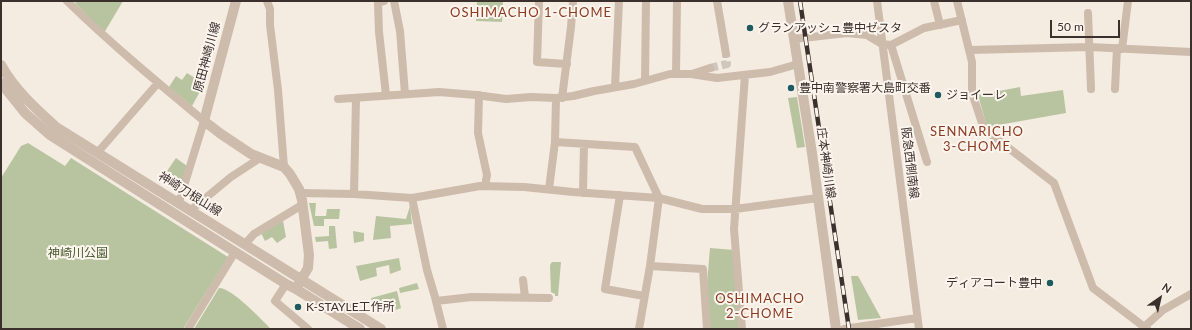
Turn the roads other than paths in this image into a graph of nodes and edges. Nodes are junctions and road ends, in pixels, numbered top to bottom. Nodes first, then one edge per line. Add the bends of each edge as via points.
1 (67, 1) edge
2 (236, 1) edge
3 (266, 1) edge
4 (384, 1) edge
5 (394, 1) edge
6 (539, 1) edge
7 (573, 1) edge
8 (619, 1) edge
9 (646, 1) edge
10 (677, 1) edge
11 (717, 1) edge
12 (788, 1) edge
13 (876, 1) edge
14 (934, 1) edge
15 (958, 1) edge
16 (1128, 1) edge
17 (1088, 13) dead end
18 (962, 20) junction
19 (940, 25) junction
20 (794, 39) junction
21 (882, 44) junction
22 (891, 45) junction
23 (1090, 47) junction
24 (1120, 49) junction
25 (970, 50) junction
26 (1191, 52) edge
27 (726, 54) tunnel mouth
28 (567, 64) junction
29 (798, 64) junction
30 (1, 65) edge
31 (710, 68) tunnel mouth
32 (676, 74) junction
33 (691, 74) junction
34 (745, 75) junction
35 (645, 81) junction
36 (1, 83) edge
37 (158, 83) junction
38 (615, 87) junction
39 (1091, 89) dead end
40 (1115, 89) dead end
41 (405, 94) junction
42 (479, 95) junction
43 (386, 96) junction
44 (356, 98) junction
45 (559, 98) junction
46 (338, 99) dead end
47 (204, 120) junction
48 (555, 142) junction
49 (584, 144) junction
50 (98, 152) junction
51 (260, 158) junction
52 (928, 162) dead end
53 (284, 167) junction
54 (485, 186) junction
55 (549, 189) junction
56 (583, 192) junction
57 (300, 193) junction
58 (354, 194) junction
59 (620, 195) junction
60 (412, 198) junction
61 (659, 198) junction
62 (818, 198) junction
63 (179, 202) junction
64 (302, 205) junction
65 (735, 209) junction
66 (191, 210) junction
67 (245, 244) junction
68 (235, 252) junction
69 (650, 266) junction
70 (302, 280) junction
71 (523, 280) dead end
72 (286, 284) junction
73 (296, 288) junction
74 (1191, 294) edge
75 (644, 296) junction
76 (525, 297) junction
77 (550, 298) dead end
78 (436, 301) junction
79 (917, 318) junction
80 (1145, 328) edge
81 (188, 329) edge
82 (308, 329) edge
83 (360, 329) edge
84 (381, 329) edge
85 (443, 329) edge
86 (639, 329) edge
87 (707, 329) edge
88 (742, 329) edge
89 (836, 329) edge
90 (844, 329) edge
91 (919, 329) edge

1 - 37 street
2 - 47 street, 原田神崎川線
3 - 53 street via 270,9
4 - 43 street via 378,3
5 - 41 street via 400,32
6 - 28 street via 537,62
7 - 28 street
8 - 38 street
9 - 35 street
10 - 32 street
11 - 27 street
12 - 20 street, 庄本神崎川線
13 - 21 street, 阪急西側南線
14 - 19 street
15 - 18 street
16 - 24 street
17 - 23 street
18 - 19 street
18 - 25 street
19 - 22 street via 924,28
20 - 21 street via 847,33 866,35
20 - 29 street, 庄本神崎川線
21 - 22 street
21 - 79 street, 阪急西側南線
22 - 52 street
23 - 24 street
23 - 25 street
23 - 39 street
24 - 26 street
24 - 40 street
25 - 80 street via 972,93 984,129 1054,183 1093,288
28 - 45 street
29 - 34 street via 770,72
29 - 62 street, 庄本神崎川線
30 - 50 street, 神崎刀根山線 via 31,105 56,127
31 - 33 street
32 - 33 street
32 - 35 street
33 - 34 street via 717,78
34 - 65 street
35 - 38 street
36 - 68 street, 神崎刀根山線 via 25,113 50,135
37 - 47 street
37 - 50 street
38 - 45 street
41 - 42 street via 439,92
41 - 43 street
42 - 45 street via 506,99
42 - 54 street via 478,133 487,175
43 - 44 street
44 - 46 street
44 - 58 street
45 - 48 street
47 - 51 street
47 - 63 street
48 - 49 street
48 - 55 street
49 - 56 street
49 - 61 street via 635,147
50 - 63 street, 神崎刀根山線
51 - 53 street
51 - 66 street via 231,177
53 - 57 street
54 - 55 street
54 - 60 street
55 - 56 street
56 - 59 street
57 - 58 street
57 - 64 street
58 - 60 street
59 - 61 street
59 - 75 street via 605,289
60 - 78 street
61 - 65 street via 702,209
61 - 69 street
62 - 65 street
62 - 89 street, 庄本神崎川線
63 - 66 street, 神崎刀根山線
64 - 67 street via 254,234
64 - 70 street via 309,255 308,268
65 - 88 street via 734,229
66 - 67 street, 神崎刀根山線
67 - 70 street, 神崎刀根山線
68 - 72 street, 神崎刀根山線
68 - 81 street
69 - 75 street
69 - 87 street via 703,269
70 - 73 street
70 - 84 street, 神崎刀根山線
71 - 76 street
72 - 73 street, 神崎刀根山線
72 - 82 street via 275,301
73 - 83 street, 神崎刀根山線
74 - 80 street via 1163,310
75 - 86 street
76 - 77 street
76 - 78 street via 472,297
78 - 85 street
79 - 90 street
79 - 91 street, 阪急西側南線

